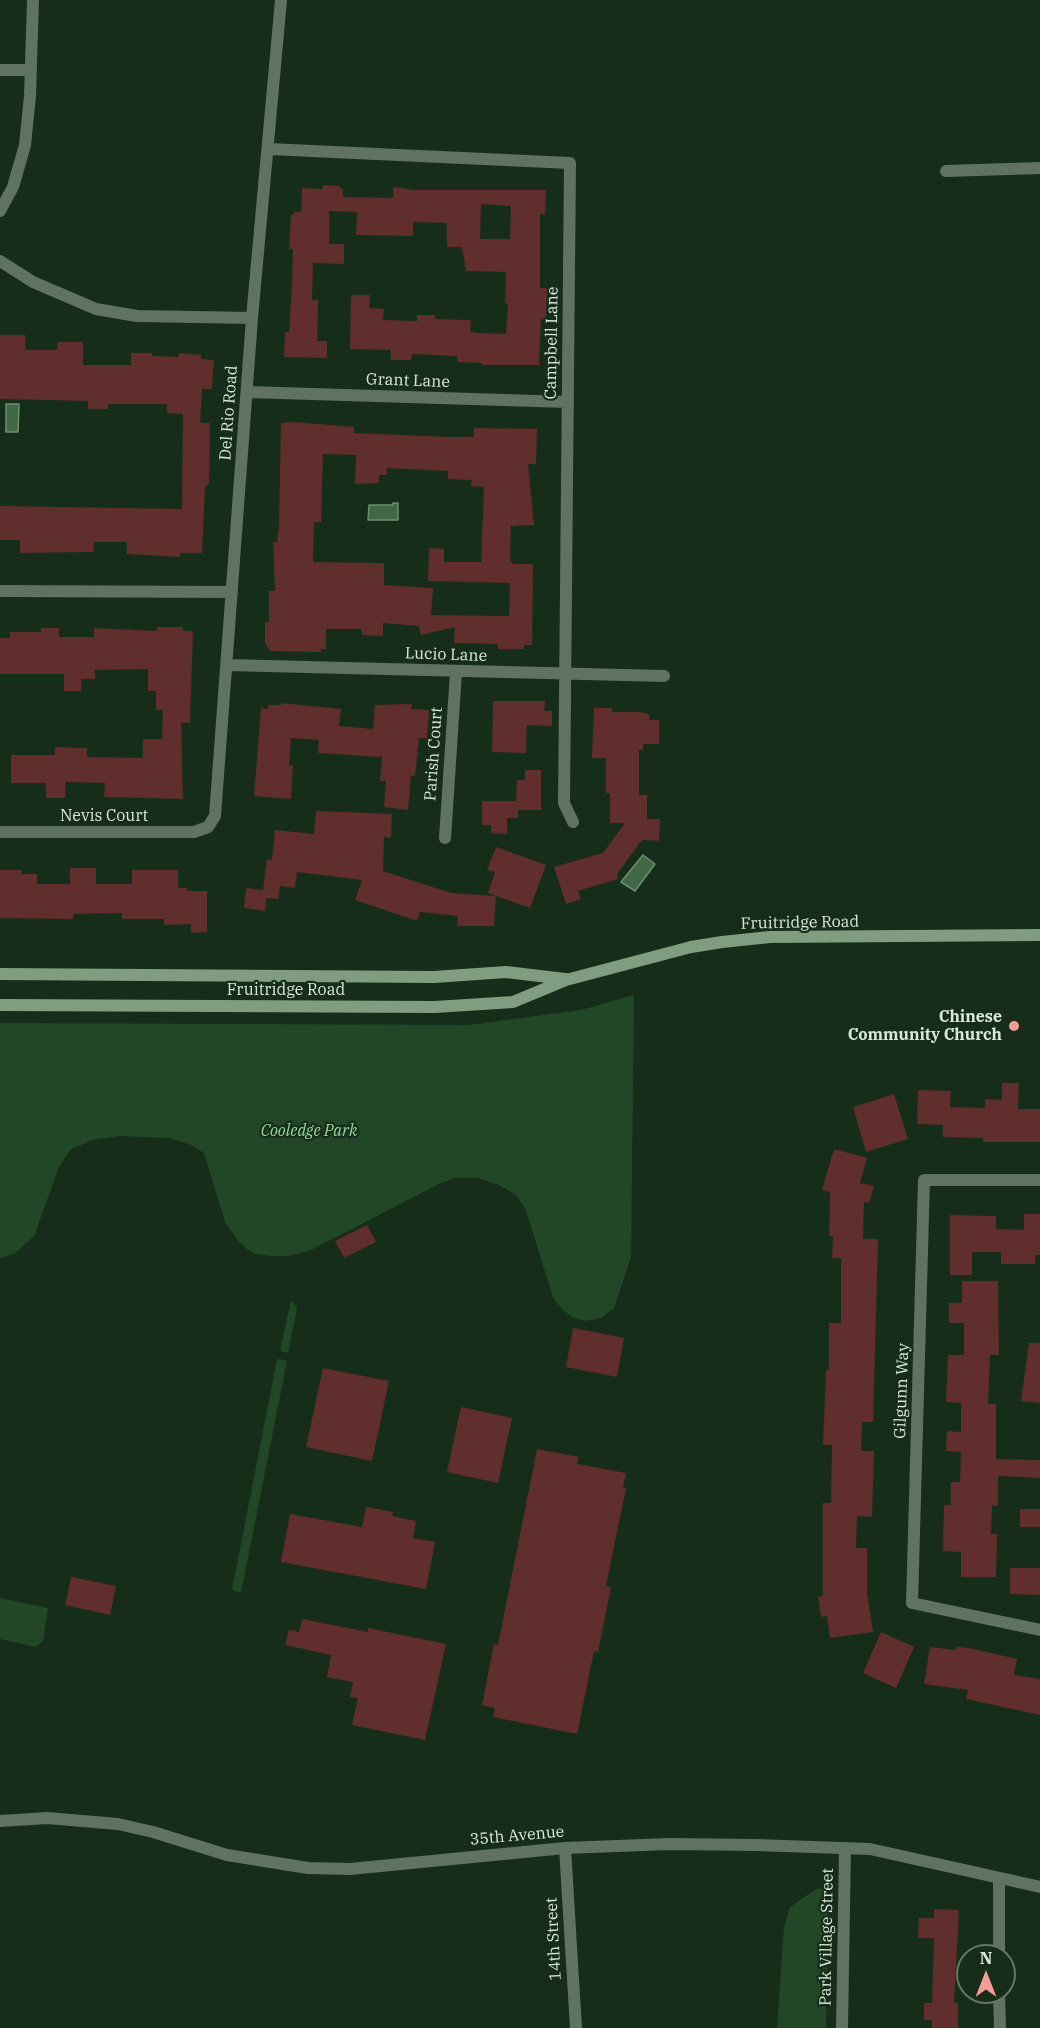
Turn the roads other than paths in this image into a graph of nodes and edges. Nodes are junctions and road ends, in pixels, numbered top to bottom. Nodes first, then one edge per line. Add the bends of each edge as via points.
1 (33, 0) edge
2 (281, 0) edge
3 (0, 70) edge
4 (29, 70) junction
5 (269, 149) junction
6 (1040, 168) edge
7 (946, 171) dead end
8 (0, 211) edge
9 (0, 261) edge
10 (252, 318) junction
11 (248, 392) junction
12 (568, 402) junction
13 (0, 591) edge
14 (232, 592) junction
15 (227, 665) junction
16 (456, 672) junction
17 (565, 675) junction
18 (664, 676) dead end
19 (573, 822) dead end
20 (208, 827) joint
21 (0, 832) edge
22 (445, 838) dead end
23 (1040, 935) edge
24 (0, 974) edge
25 (566, 980) junction
26 (0, 1005) edge
27 (1040, 1180) edge
28 (1040, 1630) edge
29 (0, 1821) edge
30 (566, 1848) junction
31 (845, 1848) junction
32 (999, 1878) junction
33 (1040, 1887) edge
34 (999, 1944) edge
35 (999, 2004) edge
36 (576, 2028) edge
37 (842, 2028) edge
38 (1000, 2028) edge

1 - 4 street
2 - 5 street, Del Rio Road
3 - 4 street
4 - 8 street via 25,145 13,187
5 - 10 street, Del Rio Road
5 - 12 street, Campbell Lane via 570,163
6 - 7 street
9 - 10 street via 33,282 96,309 137,316
10 - 11 street, Del Rio Road
11 - 12 street, Grant Lane
11 - 14 street, Del Rio Road
12 - 17 street, Campbell Lane
13 - 14 street
14 - 15 street, Del Rio Road
15 - 16 street, Lucio Lane
15 - 20 street, Del Rio Road via 214,816
16 - 17 street, Lucio Lane
16 - 22 street, Parish Court
17 - 18 street, Lucio Lane
17 - 19 street, Campbell Lane via 564,803
20 - 21 street, Nevis Court via 185,833
23 - 25 main road, Fruitridge Road via 743,940 691,947
24 - 25 main road, Fruitridge Road via 434,977 506,972
25 - 26 main road, Fruitridge Road via 513,1002 435,1007
27 - 28 street, Gilgunn Way via 924,1180 912,1603
29 - 30 street, 35th Avenue via 47,1818 118,1824 226,1855 308,1868 350,1869
30 - 31 street, 35th Avenue via 669,1844
30 - 36 street, 14th Street
31 - 32 street, 35th Avenue via 870,1849
31 - 37 street, Park Village Street
32 - 33 street, 35th Avenue
32 - 34 street
35 - 38 street

